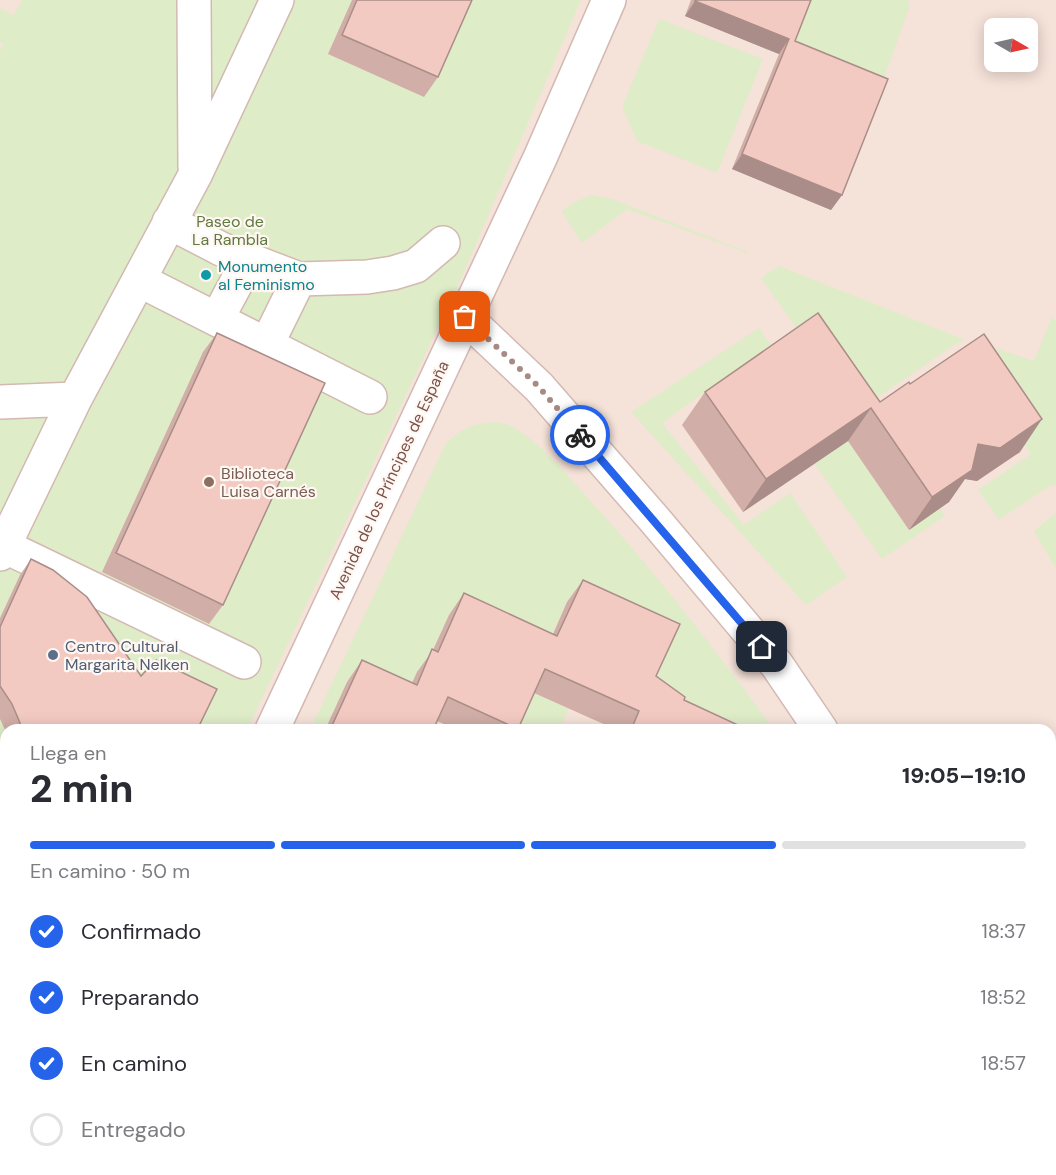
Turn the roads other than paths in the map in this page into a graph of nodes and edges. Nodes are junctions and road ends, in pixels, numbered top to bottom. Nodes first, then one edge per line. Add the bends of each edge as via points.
1 (194, 0) edge
2 (277, 0) edge
3 (609, 0) edge
4 (195, 175) junction
5 (169, 222) junction
6 (444, 243) dead end
7 (248, 261) junction
8 (299, 279) junction
9 (139, 280) junction
10 (465, 317) junction
11 (217, 319) junction
12 (267, 344) junction
13 (370, 397) dead end
14 (75, 399) junction
15 (0, 402) edge
16 (2, 550) edge
17 (244, 662) dead end
18 (275, 724) edge
19 (817, 724) edge

1 - 4 street
2 - 4 street
3 - 10 street, Avenida de los Príncipes de España
4 - 5 street
5 - 7 street
5 - 9 street
6 - 8 street via 416,266 393,273
7 - 8 street
7 - 11 street
8 - 12 street
9 - 11 street
9 - 14 street
10 - 18 street, Avenida de los Príncipes de España
10 - 19 street via 539,387 654,519 777,665
11 - 12 street
12 - 13 street
14 - 15 street
14 - 16 street
16 - 17 street

